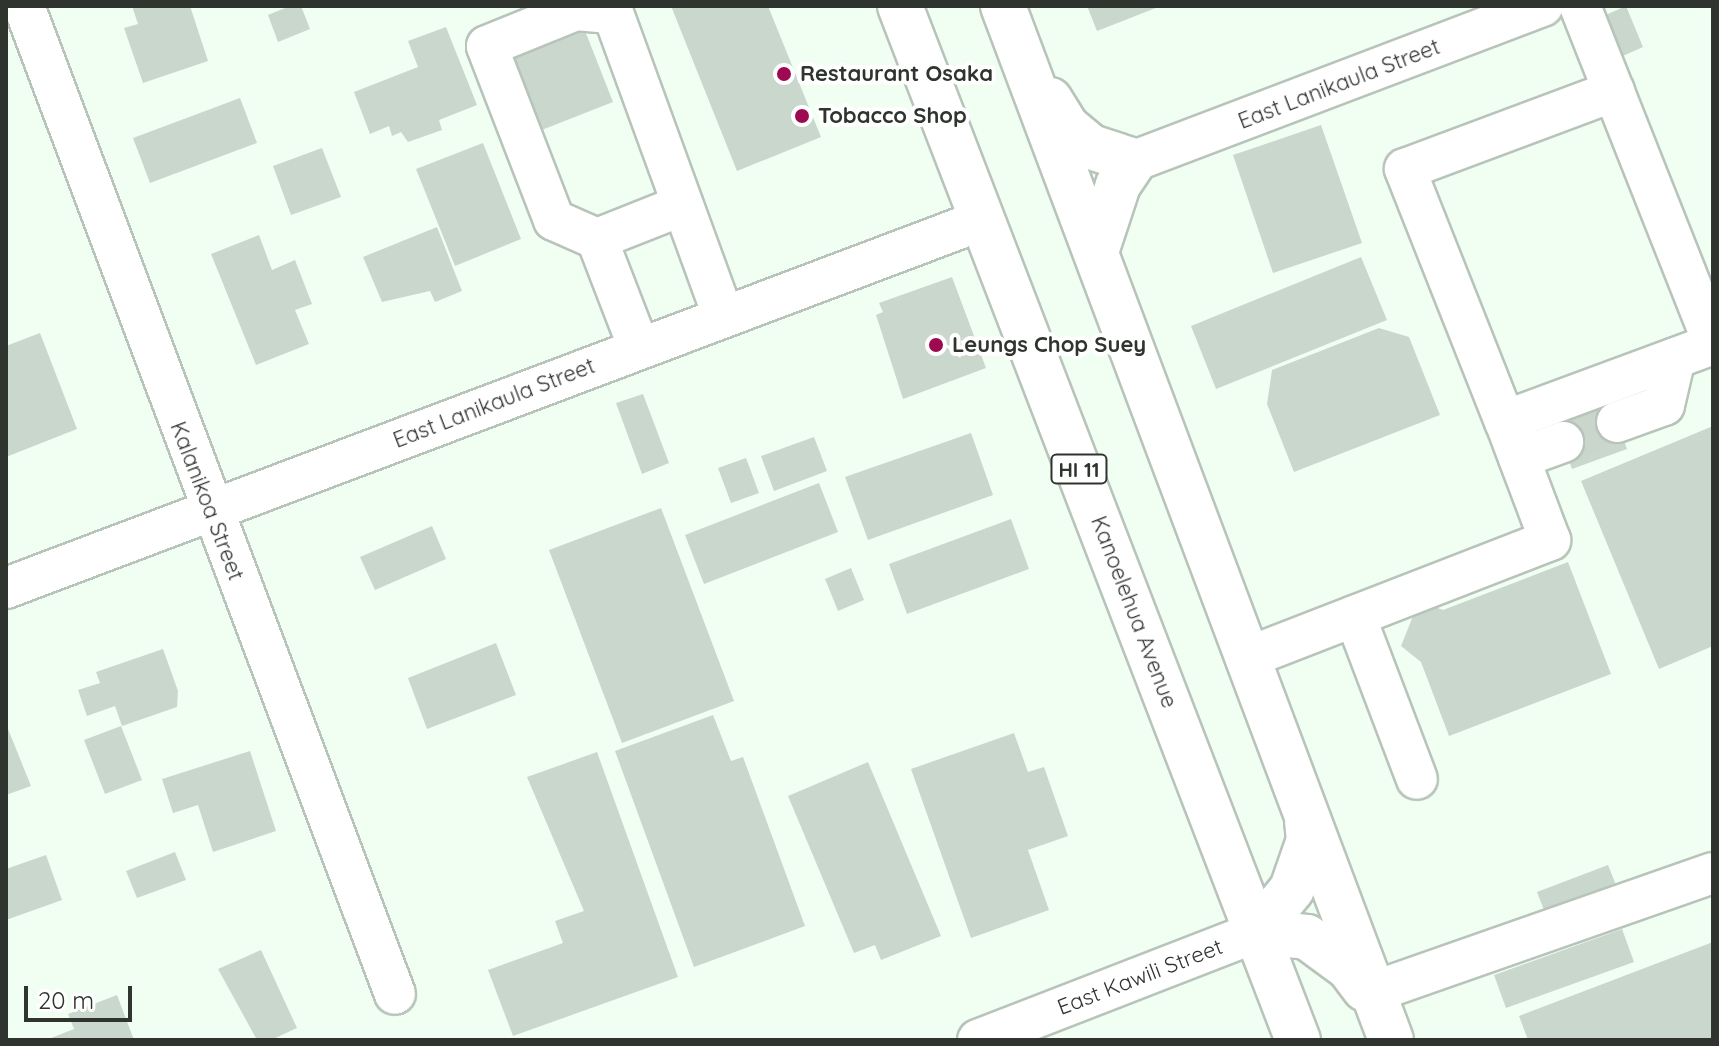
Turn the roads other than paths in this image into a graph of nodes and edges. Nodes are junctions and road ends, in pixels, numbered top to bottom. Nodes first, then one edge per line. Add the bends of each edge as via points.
1 (24, 6) edge
2 (900, 6) edge
3 (1003, 6) edge
4 (1543, 6) edge
5 (1580, 6) edge
6 (1028, 70) junction
7 (1614, 91) junction
8 (1134, 161) junction
9 (683, 205) junction
10 (982, 220) junction
11 (597, 239) junction
12 (1097, 249) junction
13 (723, 316) junction
14 (1713, 343) edge
15 (639, 348) junction
16 (1675, 358) junction
17 (1505, 421) junction
18 (1617, 422) tunnel mouth
19 (1563, 442) tunnel mouth
20 (1519, 458) junction
21 (210, 512) junction
22 (6, 588) edge
23 (1355, 616) junction
24 (1249, 657) junction
25 (1417, 779) dead end
26 (1306, 811) junction
27 (1713, 873) edge
28 (1257, 932) junction
29 (395, 994) dead end
30 (1380, 1012) edge
31 (978, 1040) edge
32 (1298, 1040) edge

1 - 21 street, Kalanikoa Street
2 - 10 highway, Kanoelehua Avenue / HI 11
3 - 6 highway
4 - 8 street, East Lanikaula Street
5 - 7 street
6 - 8 highway via 1067,127 1091,147
6 - 12 highway
7 - 14 street
7 - 17 street via 1405,169
8 - 12 highway via 1118,185
9 - 11 street
9 - 11 street via 613,13 576,10 487,46 554,220
9 - 13 street
10 - 13 street, East Lanikaula Street
10 - 28 highway, Kanoelehua Avenue / HI 11
11 - 15 street
12 - 24 highway
13 - 15 street, East Lanikaula Street
14 - 16 street
15 - 21 street, East Lanikaula Street
16 - 17 street
16 - 18 street via 1664,405
17 - 20 street
19 - 20 street
20 - 23 street via 1550,540
21 - 22 street, East Lanikaula Street
21 - 29 street, Kalanikoa Street
23 - 24 street
23 - 25 street
24 - 26 highway
26 - 28 highway via 1309,840 1298,876 1281,908
26 - 30 highway
27 - 30 street
28 - 30 highway via 1287,931 1317,943 1349,968
28 - 31 street, East Kawili Street
28 - 32 highway, Kanoelehua Avenue / HI 11

